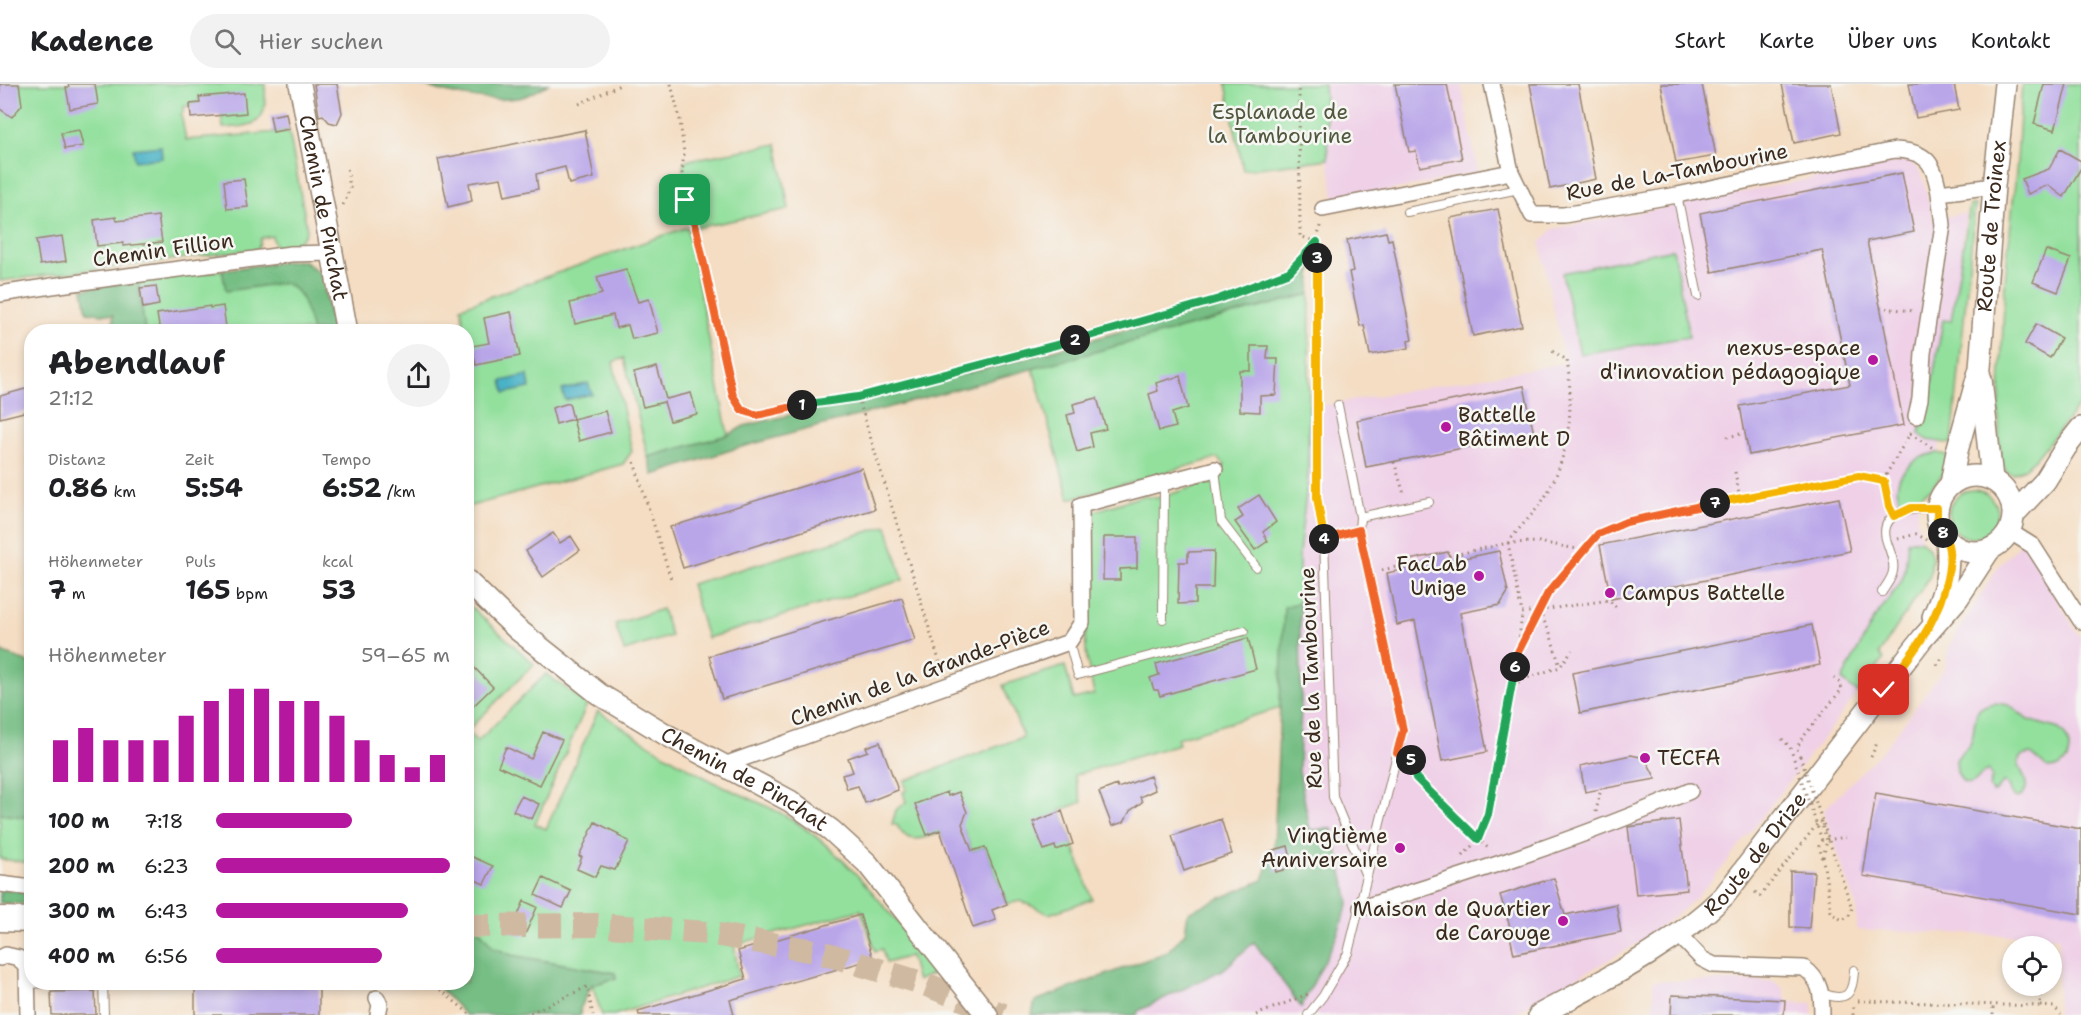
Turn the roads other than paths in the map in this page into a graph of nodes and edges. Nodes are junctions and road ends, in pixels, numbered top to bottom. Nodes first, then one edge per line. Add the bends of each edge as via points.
1 (300, 84) edge
2 (1492, 84) edge
3 (2004, 84) edge
4 (1511, 172) junction
5 (1994, 186) junction
6 (1519, 189) junction
7 (1939, 193) junction
8 (1677, 195) junction
9 (1323, 209) dead end
10 (1407, 212) dead end
11 (332, 254) junction
12 (0, 294) edge
13 (1698, 296) dead end
14 (345, 324) edge
15 (1980, 368) junction
16 (1338, 405) dead end
17 (1916, 416) road end
18 (2081, 428) edge
19 (2066, 447) junction
20 (1215, 469) joint
21 (1164, 482) junction
22 (1951, 484) junction
23 (1999, 486) junction
24 (1429, 502) dead end
25 (1937, 508) junction
26 (1360, 517) junction
27 (2011, 523) junction
28 (1359, 530) junction
29 (1939, 541) junction
30 (1990, 549) junction
31 (1256, 567) dead end
32 (474, 588) edge
33 (1882, 592) dead end
34 (1164, 619) dead end
35 (2081, 621) edge
36 (1244, 631) dead end
37 (1922, 639) junction
38 (1069, 642) junction
39 (724, 765) junction
40 (1690, 791) dead end
41 (1366, 876) junction
42 (0, 884) edge
43 (24, 887) edge
44 (1360, 908) junction
45 (0, 919) edge
46 (24, 920) edge
47 (1679, 935) junction
48 (0, 958) edge
49 (24, 965) edge
50 (1854, 970) dead end
51 (27, 990) edge
52 (103, 990) edge
53 (1821, 993) junction
54 (376, 998) dead end
55 (28, 1015) edge
56 (104, 1015) edge
57 (378, 1015) edge
58 (987, 1015) edge
59 (1308, 1015) edge
60 (1539, 1015) edge
61 (1822, 1015) edge

1 - 11 street, Chemin de Pinchat
2 - 4 street, Rue de La-Tambourine
3 - 5 street, Route de Troinex
4 - 6 street, Rue de La-Tambourine
4 - 9 street
5 - 7 street
5 - 15 street, Route de Troinex
6 - 8 street, Rue de La-Tambourine via 1532,215 1564,215
6 - 10 lane
7 - 8 street, Rue de La-Tambourine via 1935,172 1927,159 1896,150
7 - 17 street, Rue de La-Tambourine via 1944,225
8 - 13 lane
11 - 12 street, Chemin Fillion via 291,254
11 - 14 street, Chemin de Pinchat
15 - 22 street, Route de Troinex
15 - 23 street, Route de Troinex
16 - 26 lane
18 - 19 street, Route de Drize
19 - 23 street, Route de Drize via 2038,472
19 - 27 street, Route de Drize
20 - 21 street, Chemin de la Grande-Pièce
20 - 31 lane via 1221,521
21 - 34 lane
21 - 38 street, Chemin de la Grande-Pièce via 1081,505 1082,621
22 - 23 street via 1960,478 1982,476
22 - 25 street
23 - 27 street via 2012,503
24 - 26 lane
25 - 29 street, Route de Drize
25 - 33 lane via 1911,508 1894,516 1886,530 1894,568
26 - 28 lane
27 - 30 street, Route de Drize via 2004,538
27 - 35 street via 2033,546
28 - 41 lane via 1403,730
28 - 41 lane, Rue de la Tambourine via 1324,539 1333,797
29 - 30 street via 1967,551
29 - 37 street, Route de Drize via 1949,559 1945,587
30 - 37 street, Route de Drize via 1958,598
32 - 39 street, Chemin de Pinchat via 517,629 599,694
36 - 38 lane via 1078,675
37 - 47 street, Route de Drize via 1736,883
38 - 39 street, Chemin de la Grande-Pièce
39 - 58 street, Chemin de Pinchat via 790,801 867,862
40 - 44 street via 1624,820 1504,863
41 - 44 lane
42 - 43 street
44 - 59 lane via 1348,953
45 - 46 main road
47 - 53 street via 1714,965 1804,968 1813,975
47 - 60 street, Route de Drize
48 - 49 street via 19,958
50 - 53 lane via 1850,993
51 - 55 street
52 - 56 lane
53 - 61 street
54 - 57 street via 380,1005

